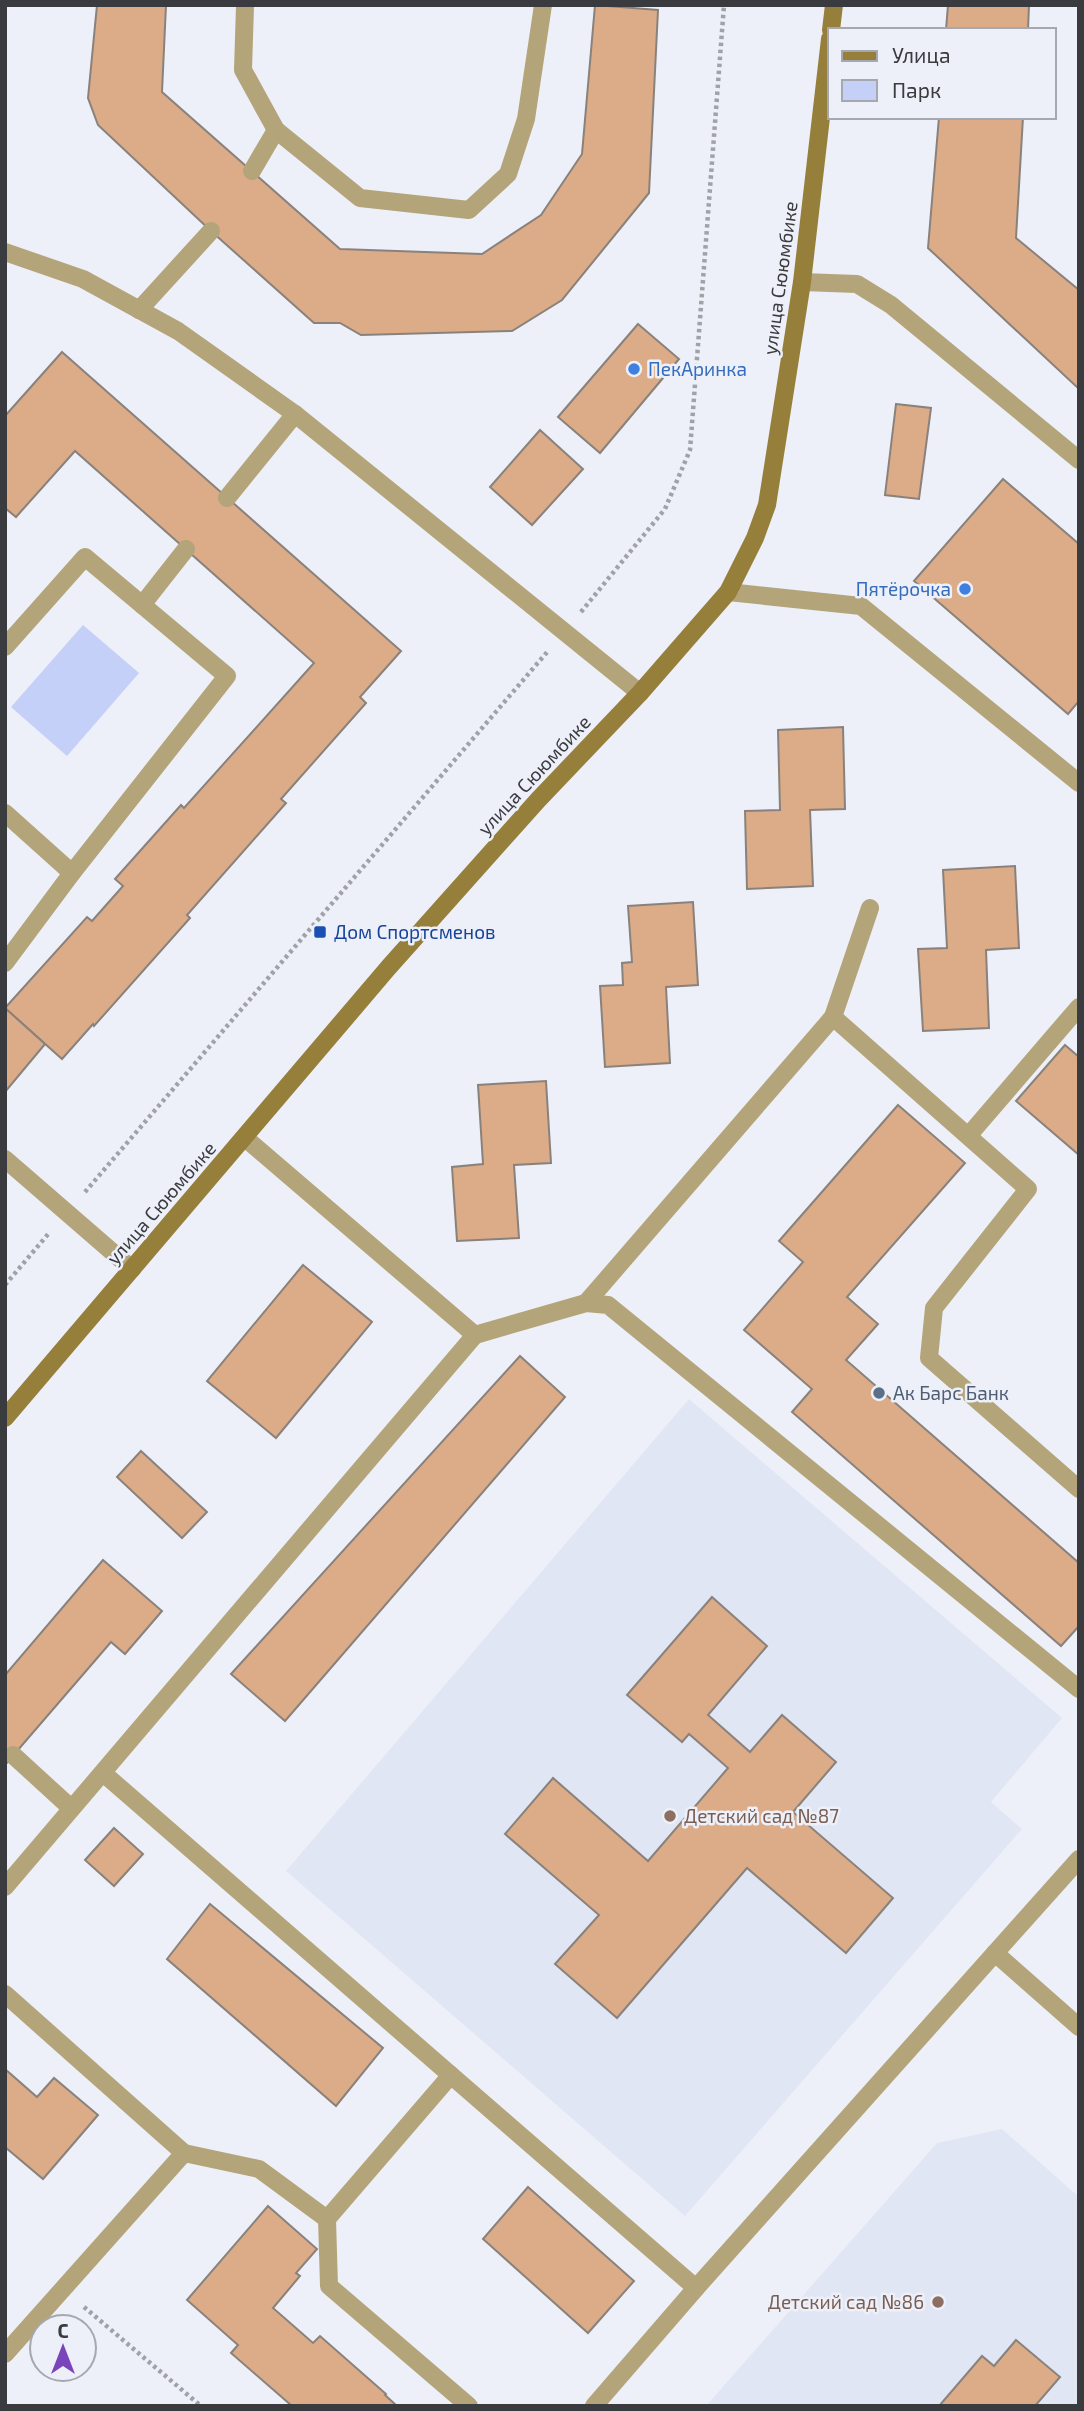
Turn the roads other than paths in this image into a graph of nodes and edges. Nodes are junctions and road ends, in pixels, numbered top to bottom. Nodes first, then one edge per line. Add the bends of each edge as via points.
1 (543, 5) edge
2 (834, 5) edge
3 (245, 6) edge
4 (831, 28) edge
5 (828, 56) edge
6 (276, 130) junction
7 (253, 171) dead end
8 (211, 231) dead end
9 (5, 252) edge
10 (802, 282) junction
11 (139, 310) junction
12 (295, 414) junction
13 (1079, 460) edge
14 (227, 498) dead end
15 (186, 549) dead end
16 (729, 592) junction
17 (142, 605) junction
18 (5, 647) edge
19 (640, 693) junction
20 (1079, 783) edge
21 (5, 813) edge
22 (72, 873) junction
23 (870, 908) dead end
24 (5, 963) edge
25 (1079, 1007) edge
26 (832, 1017) junction
27 (969, 1135) junction
28 (245, 1138) junction
29 (5, 1159) edge
30 (132, 1269) junction
31 (586, 1303) junction
32 (475, 1335) junction
33 (5, 1418) edge
34 (1079, 1489) edge
35 (1079, 1689) edge
36 (13, 1755) dead end
37 (103, 1773) junction
38 (71, 1808) junction
39 (1079, 1859) edge
40 (5, 1886) edge
41 (995, 1953) junction
42 (5, 1994) edge
43 (1079, 2027) edge
44 (451, 2075) junction
45 (184, 2153) junction
46 (327, 2219) junction
47 (696, 2288) junction
48 (5, 2354) edge
49 (469, 2406) edge
50 (594, 2406) edge

1 - 6 street via 526,119 508,174 469,210 360,198
2 - 4 street
3 - 6 street via 243,70
5 - 10 street, улица Сююмбике
6 - 7 street
8 - 11 street
9 - 11 street via 83,279
10 - 13 street via 857,284 891,305
10 - 16 street, улица Сююмбике via 767,505
11 - 12 street via 178,331
12 - 14 street
12 - 19 street
15 - 17 street
16 - 19 street, улица Сююмбике
16 - 20 street via 861,606
17 - 18 street via 85,557
17 - 22 street via 227,676
19 - 28 street, улица Сююмбике via 388,968
21 - 22 street
22 - 24 street
23 - 26 street
25 - 27 street
26 - 27 street
26 - 31 street
27 - 34 street via 1028,1189 934,1308 929,1358
28 - 30 street, улица Сююмбике
28 - 32 street
29 - 30 street
30 - 33 street, улица Сююмбике
31 - 32 street
31 - 35 street via 608,1305
32 - 37 street
36 - 38 street
37 - 38 street
37 - 44 street
38 - 40 street
39 - 41 street
41 - 43 street
41 - 47 street
42 - 45 street
44 - 46 street
44 - 47 street
45 - 46 street via 259,2169
45 - 48 street
46 - 49 street via 329,2286
47 - 50 street

